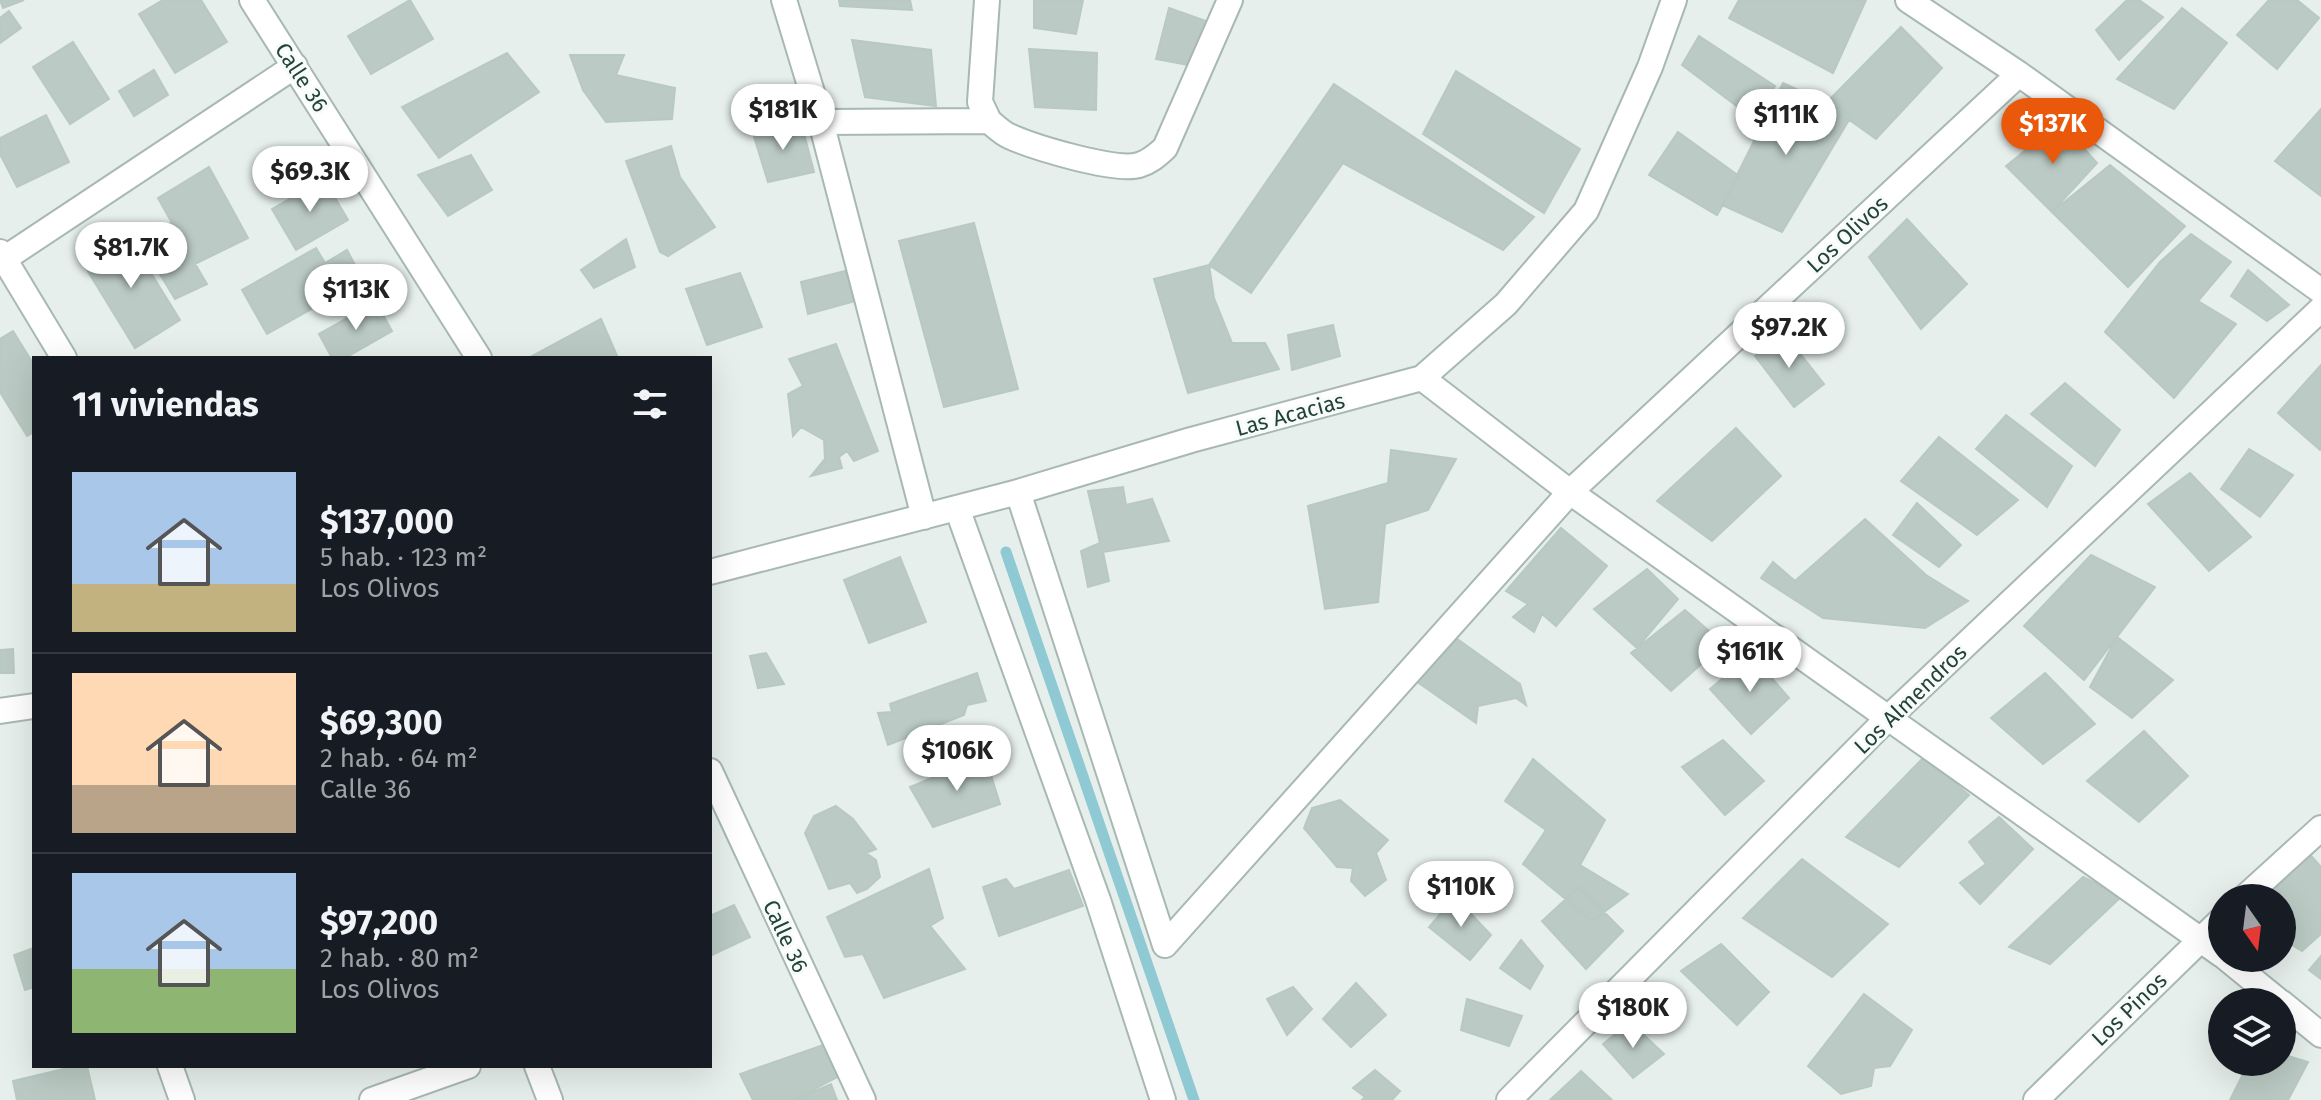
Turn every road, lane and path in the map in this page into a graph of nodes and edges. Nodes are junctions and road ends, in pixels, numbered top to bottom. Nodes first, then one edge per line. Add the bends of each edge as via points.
1 (252, 0) edge
2 (784, 0) edge
3 (987, 0) edge
4 (1230, 0) edge
5 (1674, 0) edge
6 (1908, 0) edge
7 (295, 66) junction
8 (2019, 74) junction
9 (989, 121) junction
10 (821, 122) junction
11 (2, 255) edge
12 (2321, 291) edge
13 (2321, 309) edge
14 (63, 356) edge
15 (478, 356) edge
16 (1422, 378) junction
17 (1018, 492) junction
18 (1570, 492) junction
19 (957, 508) junction
20 (924, 517) junction
21 (712, 571) edge
22 (32, 706) edge
23 (0, 711) edge
24 (1887, 719) junction
25 (712, 775) edge
26 (2321, 828) edge
27 (2259, 884) edge
28 (2208, 932) edge
29 (2201, 938) junction
30 (2208, 943) edge
31 (2243, 972) edge
32 (2263, 988) edge
33 (2296, 1015) edge
34 (2321, 1035) edge
35 (171, 1068) edge
36 (462, 1068) edge
37 (538, 1068) edge
38 (182, 1100) edge
39 (372, 1100) edge
40 (550, 1100) edge
41 (863, 1100) edge
42 (1163, 1100) edge
43 (1509, 1100) edge
44 (2036, 1100) edge

1 - 7 street, Calle 36
2 - 10 street
3 - 9 street via 980,102
4 - 9 street via 1165,148 1153,160 1136,166 1087,160 1007,135
5 - 16 street, Las Acacias via 1586,211 1506,304
6 - 8 street
7 - 11 street
7 - 15 street, Calle 36
8 - 12 street
8 - 18 street, Los Olivos
9 - 10 street
10 - 20 street
11 - 14 street
13 - 24 street, Los Almendros
16 - 17 street, Las Acacias
16 - 18 street
17 - 18 street, Los Olivos via 1165,945
17 - 19 street, Las Acacias
18 - 24 street
19 - 20 street, Las Acacias
19 - 42 street via 1098,900
20 - 21 street, Las Acacias
22 - 23 street
24 - 29 street
24 - 43 street, Los Almendros
25 - 41 street, Calle 36
26 - 27 street
28 - 29 street, Los Pinos
29 - 30 street
29 - 44 street, Los Pinos
31 - 32 street
33 - 34 street
35 - 38 street
36 - 39 street
37 - 40 street

